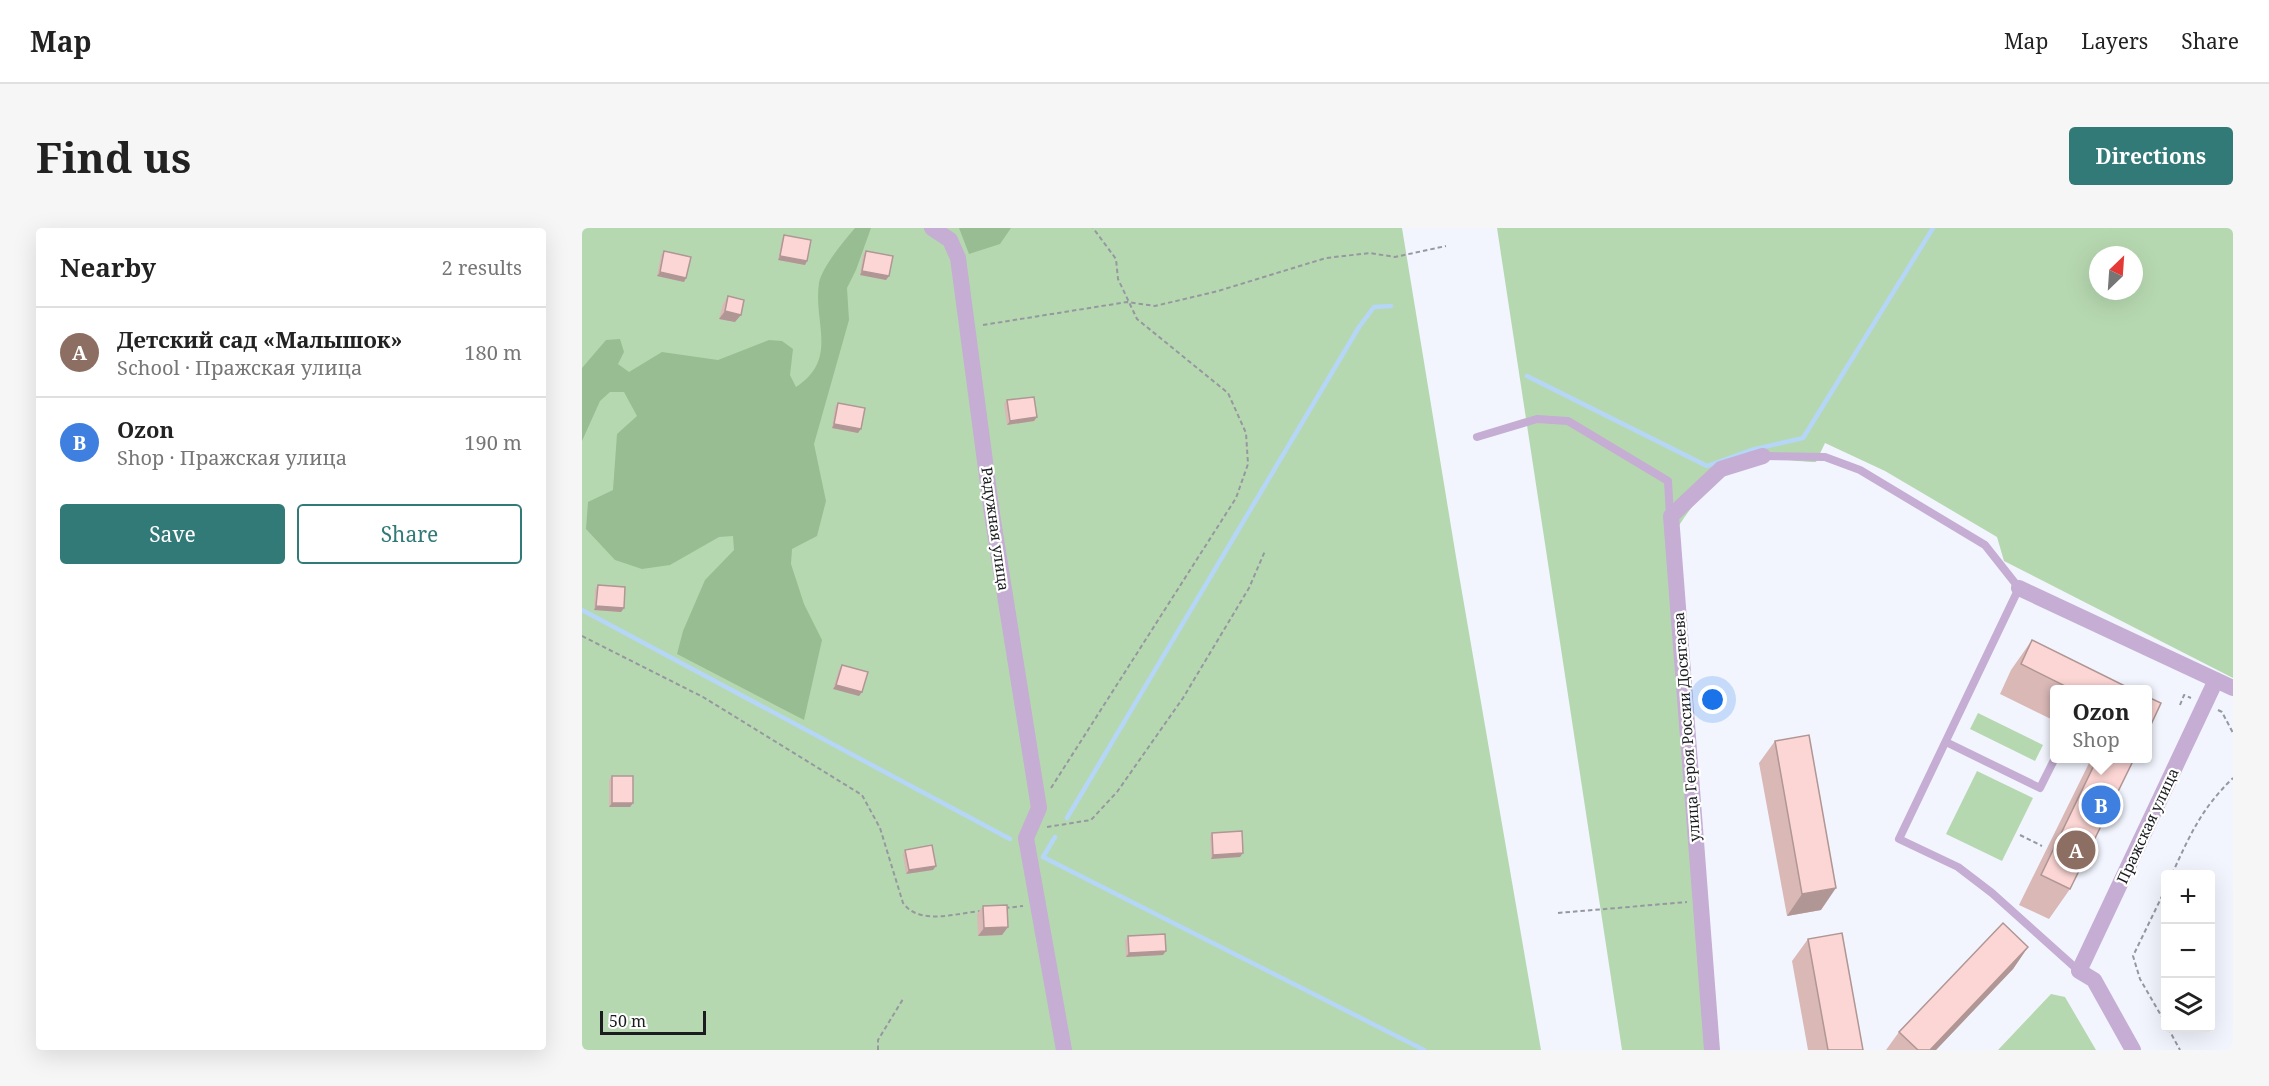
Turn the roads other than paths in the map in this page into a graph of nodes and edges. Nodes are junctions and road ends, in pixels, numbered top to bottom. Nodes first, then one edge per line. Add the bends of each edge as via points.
1 (932, 228) edge
2 (1477, 437) dead end
3 (1763, 456) joint
4 (1671, 516) junction
5 (2019, 588) junction
6 (2216, 680) junction
7 (2233, 688) edge
8 (1946, 742) junction
9 (2053, 763) edge
10 (2079, 971) junction
11 (1064, 1050) edge
12 (1712, 1050) edge
13 (2133, 1050) edge

1 - 11 street, Радужная улица via 950,240 958,258 992,514 1039,808 1026,838
2 - 4 lane via 1537,419 1569,421 1668,481
3 - 4 street via 1721,469
3 - 5 lane via 1825,457 1860,470 1984,545
4 - 12 street, улица Героя России Досягаева
5 - 6 street
5 - 8 lane
6 - 7 street
6 - 10 street, Пражская улица
8 - 9 lane via 2040,788
8 - 10 lane via 1899,839 1958,867
10 - 13 street via 2094,980

